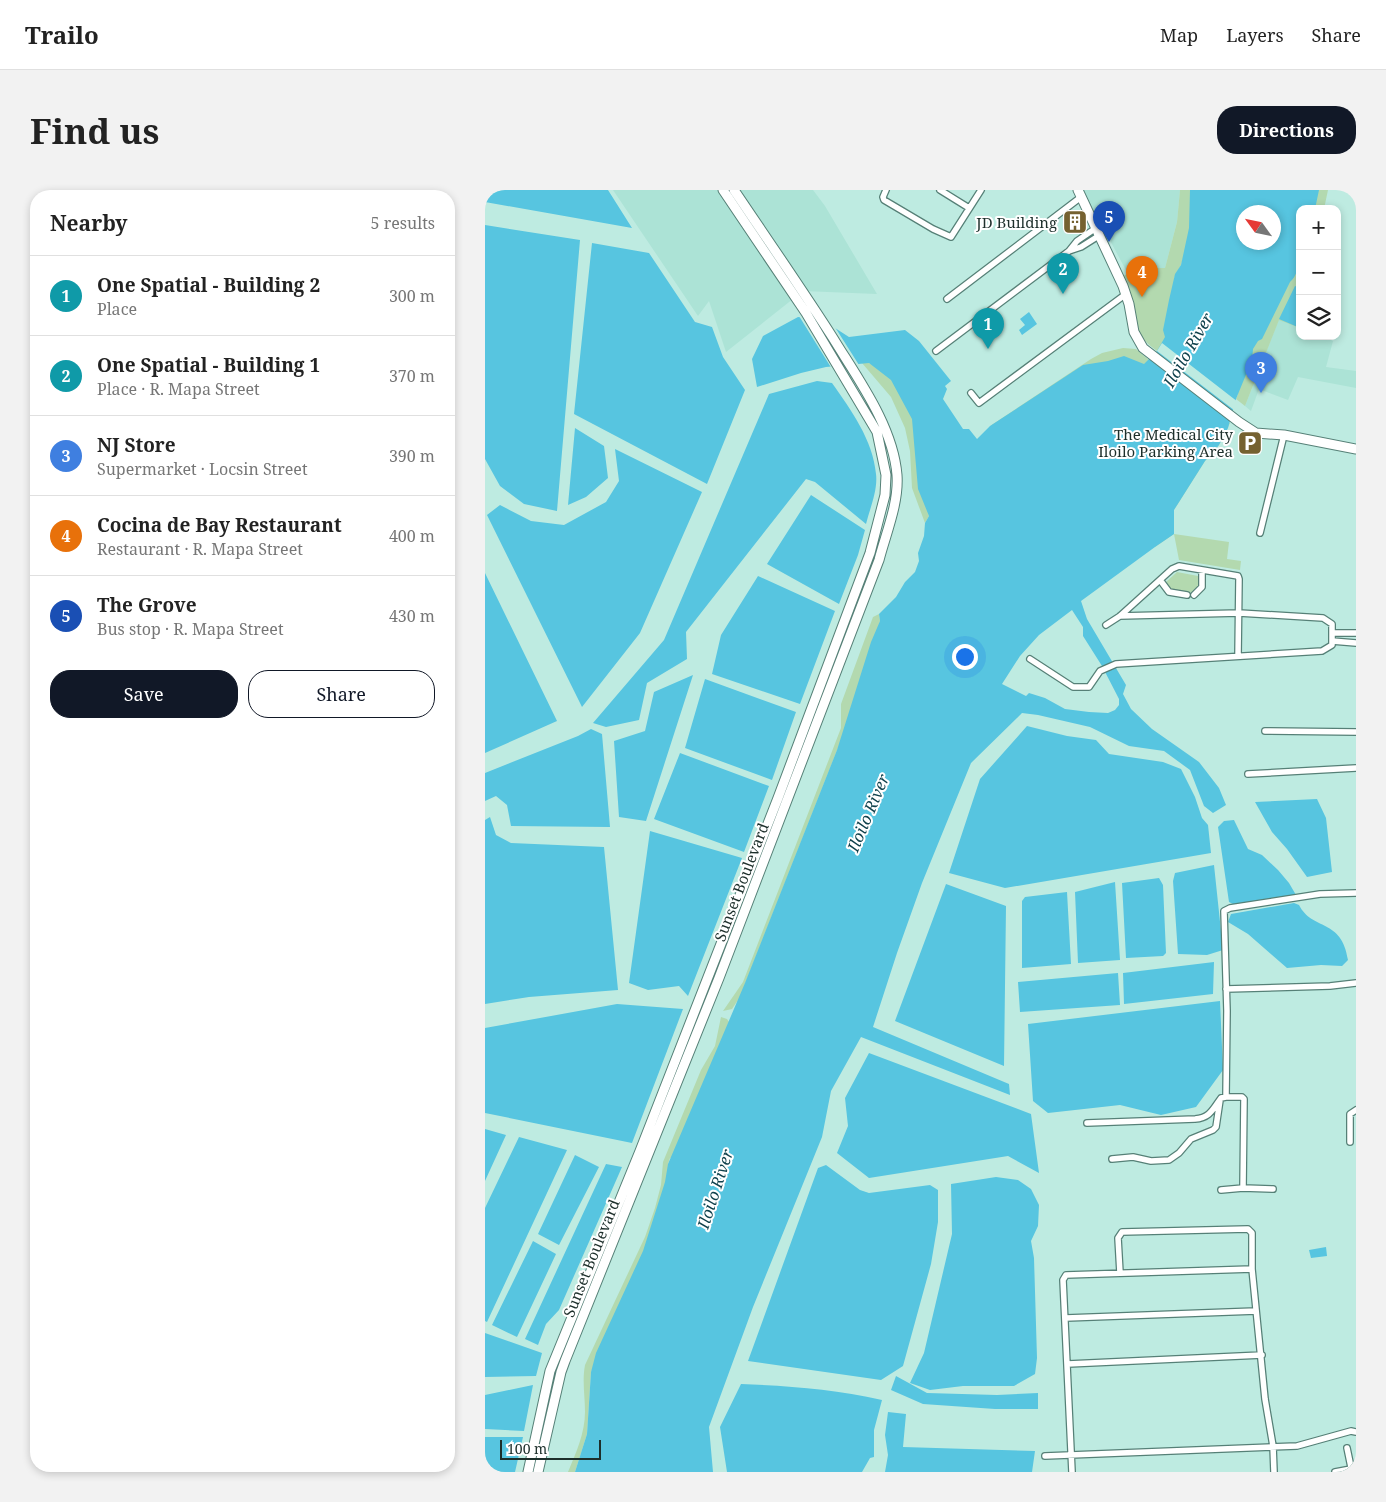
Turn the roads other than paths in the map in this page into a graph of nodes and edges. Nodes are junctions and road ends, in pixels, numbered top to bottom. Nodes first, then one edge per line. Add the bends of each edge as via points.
1 (723, 190) edge
2 (734, 190) edge
3 (886, 190) edge
4 (940, 190) edge
5 (981, 190) edge
6 (1079, 193) edge
7 (969, 208) junction
8 (1098, 231) junction
9 (1126, 294) junction
10 (947, 299) dead end
11 (810, 311) junction
12 (936, 351) dead end
13 (971, 393) dead end
14 (1284, 435) junction
15 (1356, 449) edge
16 (1260, 533) dead end
17 (1202, 570) junction
18 (1160, 580) junction
19 (1187, 595) dead end
20 (1195, 596) dead end
21 (1239, 613) junction
22 (1120, 616) junction
23 (1105, 625) dead end
24 (1333, 633) junction
25 (1356, 634) edge
26 (1332, 641) junction
27 (1356, 643) edge
28 (1238, 656) junction
29 (1030, 659) dead end
30 (1265, 731) dead end
31 (1356, 732) edge
32 (1356, 768) edge
33 (1248, 774) dead end
34 (776, 817) junction
35 (1356, 892) edge
36 (1356, 983) edge
37 (1226, 989) junction
38 (1223, 1097) junction
39 (1356, 1110) edge
40 (1087, 1123) dead end
41 (1350, 1142) dead end
42 (1112, 1159) dead end
43 (1243, 1188) junction
44 (1273, 1189) dead end
45 (1221, 1190) dead end
46 (1252, 1269) junction
47 (1120, 1273) junction
48 (1257, 1311) junction
49 (1066, 1318) junction
50 (1262, 1355) junction
51 (1068, 1364) junction
52 (550, 1370) junction
53 (561, 1372) junction
54 (1356, 1432) edge
55 (1273, 1446) junction
56 (1347, 1448) dead end
57 (1071, 1455) junction
58 (1045, 1456) dead end
59 (1352, 1471) edge
60 (528, 1472) edge
61 (538, 1472) edge
62 (1072, 1472) edge
63 (1274, 1472) edge
64 (1335, 1472) edge

1 - 11 main road
2 - 11 main road
3 - 7 street via 884,200 951,238
4 - 7 street
5 - 7 street
6 - 8 main road
6 - 10 street
8 - 9 main road
8 - 12 street via 1077,241 1069,251
9 - 13 street via 979,403
9 - 14 main road via 1134,332 1143,348 1256,433
11 - 34 main road, Sunset Boulevard via 877,432 886,475 885,495 870,553
11 - 34 main road, Sunset Boulevard via 852,369 886,429 897,474 896,498 879,560
14 - 15 main road
14 - 16 street
17 - 18 street via 1179,566
17 - 20 street via 1202,587
17 - 21 street via 1238,576
18 - 19 street via 1169,592
18 - 22 street
21 - 22 street
21 - 24 street via 1323,618 1332,624
21 - 28 street
22 - 23 street
24 - 25 street
24 - 26 street
26 - 27 street
26 - 28 street via 1322,651
28 - 29 street via 1116,664 1100,671 1089,687 1073,687
30 - 31 street
32 - 33 street
34 - 52 main road, Sunset Boulevard
34 - 53 main road, Sunset Boulevard via 719,978
35 - 37 street via 1320,894 1224,911
36 - 37 street
37 - 38 street
38 - 40 street via 1202,1119
38 - 42 street via 1213,1130 1191,1139 1169,1160
38 - 43 street via 1242,1096 1244,1099
39 - 41 street via 1350,1114
43 - 44 street
43 - 45 street
46 - 47 street
46 - 47 street via 1252,1233 1248,1229 1122,1232 1118,1238
46 - 48 street
47 - 49 street via 1067,1275 1063,1280
48 - 49 street
48 - 50 street
49 - 51 street
50 - 51 street
50 - 55 street
51 - 57 street
52 - 53 main road
52 - 60 main road, Sunset Boulevard
53 - 61 main road, Sunset Boulevard
54 - 55 street via 1297,1446
55 - 57 street
55 - 63 street
56 - 59 street
57 - 58 street
57 - 62 street
59 - 64 street

